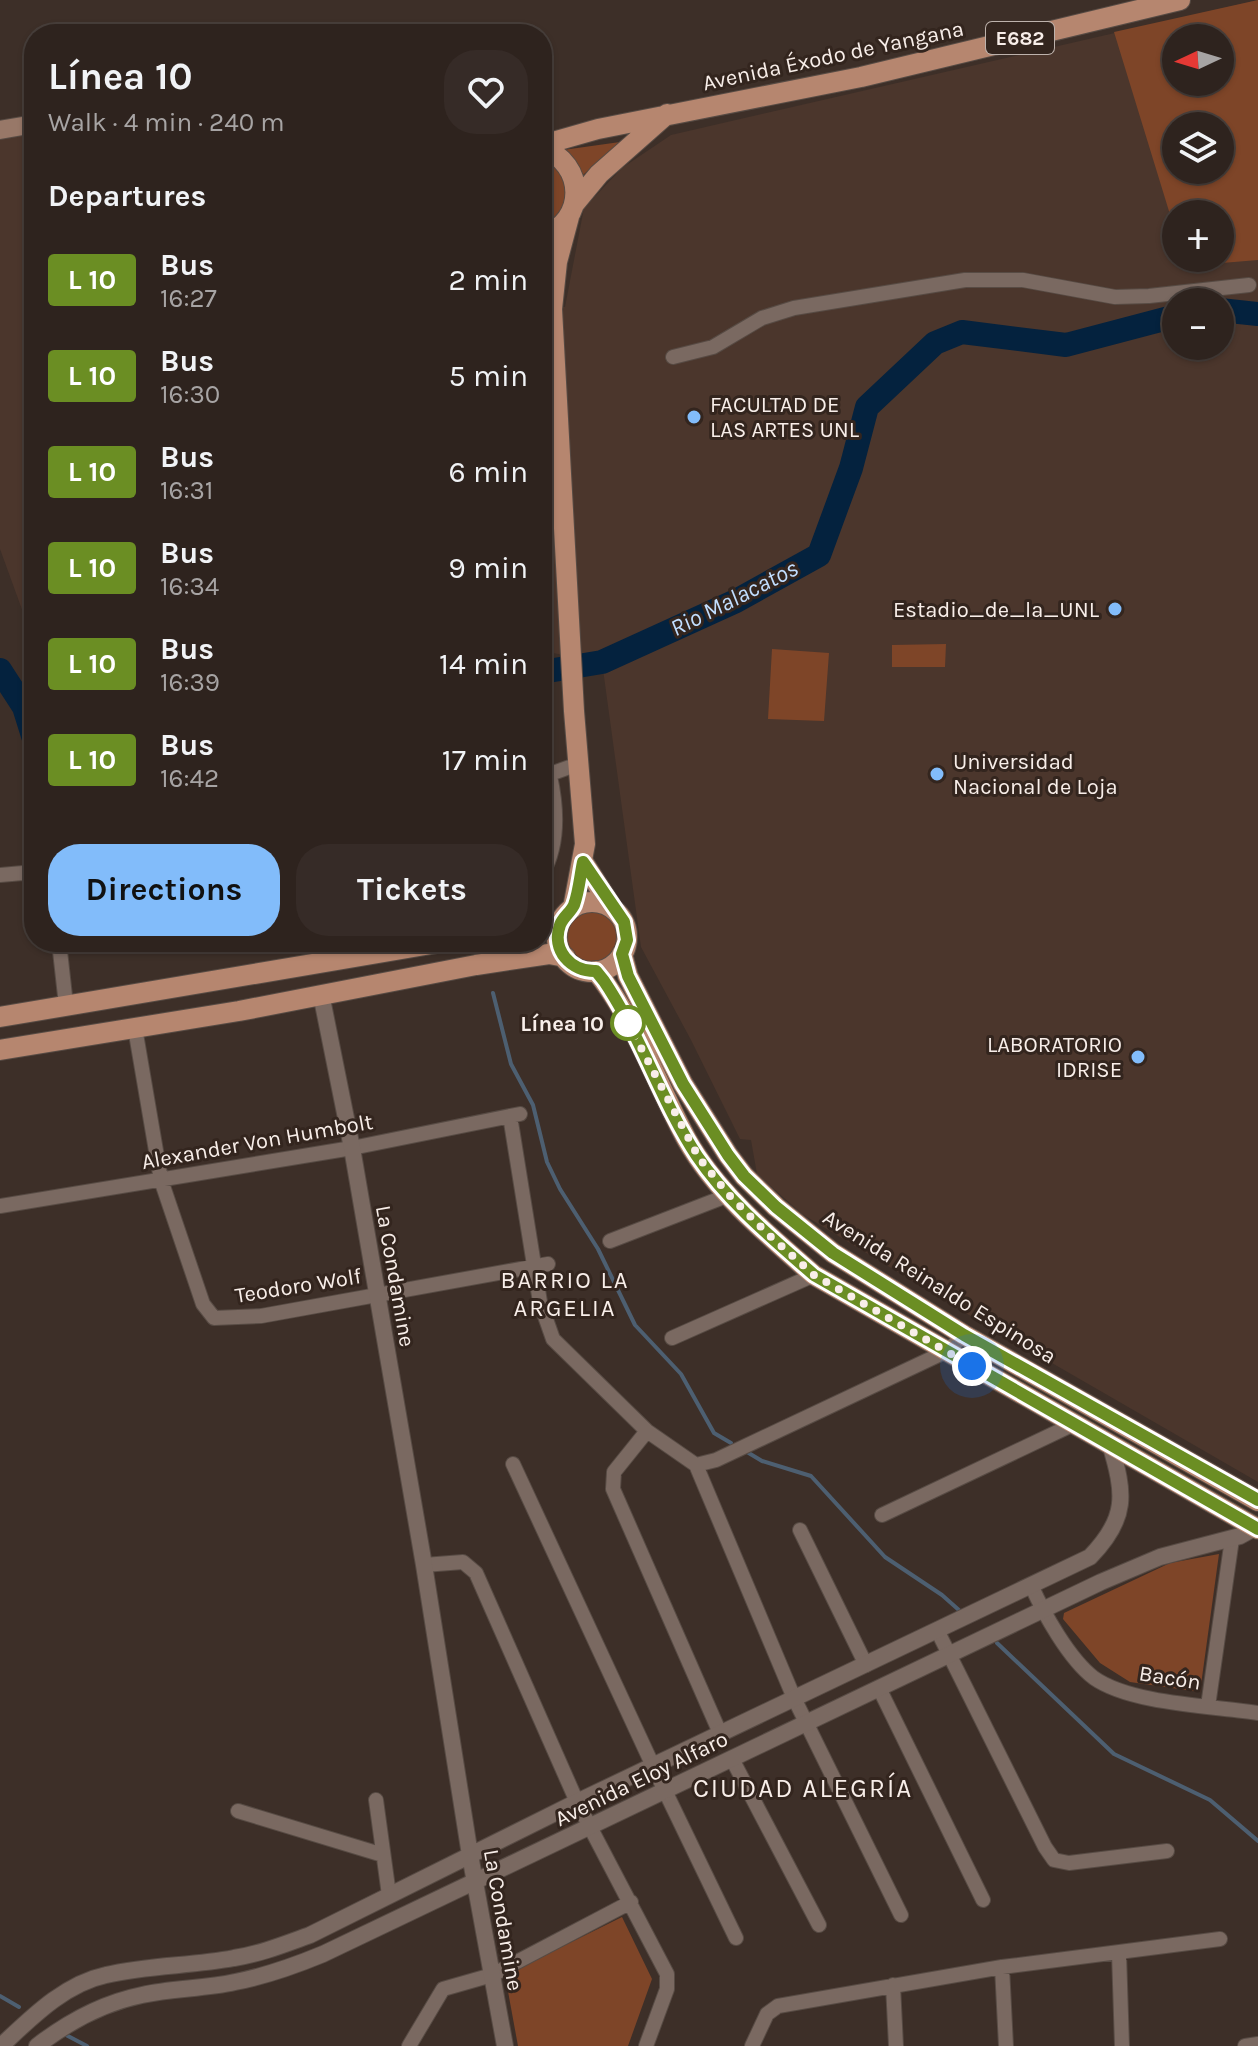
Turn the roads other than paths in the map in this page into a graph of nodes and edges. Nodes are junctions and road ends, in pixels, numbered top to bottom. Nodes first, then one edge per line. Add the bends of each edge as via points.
1 (1180, 0) edge
2 (667, 114) junction
3 (24, 126) edge
4 (0, 130) edge
5 (552, 144) edge
6 (552, 152) edge
7 (572, 210) junction
8 (552, 231) edge
9 (1249, 285) dead end
10 (552, 332) joint
11 (673, 357) dead end
12 (578, 764) junction
13 (552, 775) edge
14 (552, 808) edge
15 (552, 845) edge
16 (583, 862) junction
17 (24, 873) edge
18 (0, 875) edge
19 (613, 909) junction
20 (570, 910) junction
21 (552, 916) edge
22 (60, 952) edge
23 (329, 952) edge
24 (422, 952) edge
25 (622, 954) junction
26 (565, 957) junction
27 (596, 971) junction
28 (426, 973) junction
29 (233, 979) junction
30 (321, 994) junction
31 (66, 1005) junction
32 (34, 1011) junction
33 (239, 1011) junction
34 (0, 1017) edge
35 (135, 1028) junction
36 (40, 1042) junction
37 (0, 1050) edge
38 (352, 1148) junction
39 (161, 1180) junction
40 (729, 1195) junction
41 (0, 1206) edge
42 (610, 1241) dead end
43 (542, 1265) junction
44 (814, 1275) junction
45 (377, 1295) junction
46 (964, 1335) junction
47 (672, 1338) dead end
48 (947, 1351) junction
49 (1074, 1424) junction
50 (647, 1431) junction
51 (1110, 1444) junction
52 (513, 1464) dead end
53 (696, 1465) junction
54 (1258, 1501) edge
55 (882, 1515) dead end
56 (1257, 1528) edge
57 (800, 1530) dead end
58 (1232, 1539) junction
59 (424, 1565) junction
60 (1031, 1585) junction
61 (1042, 1609) junction
62 (937, 1630) junction
63 (948, 1655) junction
64 (866, 1665) junction
65 (879, 1688) junction
66 (794, 1698) junction
67 (1208, 1706) junction
68 (1258, 1713) edge
69 (807, 1724) junction
70 (720, 1733) junction
71 (732, 1759) junction
72 (653, 1766) junction
73 (665, 1791) junction
74 (376, 1800) dead end
75 (577, 1802) junction
76 (238, 1811) dead end
77 (590, 1827) junction
78 (1167, 1851) dead end
79 (383, 1855) junction
80 (470, 1855) junction
81 (476, 1882) junction
82 (389, 1895) junction
83 (983, 1900) dead end
84 (631, 1902) junction
85 (901, 1915) dead end
86 (819, 1925) dead end
87 (736, 1938) dead end
88 (1220, 1939) dead end
89 (1119, 1953) junction
90 (217, 1961) junction
91 (1002, 1967) junction
92 (492, 1975) junction
93 (219, 1985) junction
94 (893, 1985) junction
95 (1258, 2044) edge
96 (1, 2046) edge
97 (37, 2046) edge
98 (409, 2046) edge
99 (505, 2046) edge
100 (646, 2046) edge
101 (752, 2046) edge
102 (896, 2046) edge
103 (1006, 2046) edge
104 (1122, 2046) edge
105 (1245, 2046) edge

1 - 2 main road, Avenida Éxodo de Yangana / E682 via 861,77
2 - 5 main road, Avenida Éxodo de Yangana / E682
2 - 7 main road via 599,174
3 - 4 main road
6 - 7 main road, E682 via 570,169 575,182
7 - 8 main road
7 - 10 main road via 553,285
9 - 11 street via 1115,297 1023,280 965,280 794,308 762,318 713,347
10 - 12 main road
12 - 13 street
12 - 16 main road
14 - 15 street
16 - 19 main road
16 - 20 main road
17 - 18 street
19 - 20 main road via 590,902
19 - 25 main road via 626,928
20 - 21 main road
20 - 26 main road via 558,934
22 - 31 street
23 - 29 main road
24 - 28 main road
25 - 27 main road via 611,966
25 - 46 main road, Avenida Reinaldo Espinosa via 670,1060 744,1176 833,1253
26 - 27 main road via 581,970
26 - 28 main road via 549,954
27 - 40 main road via 693,1149
28 - 30 main road
29 - 31 main road
29 - 33 main road
30 - 33 main road
30 - 38 street, La Condamine
31 - 32 main road
32 - 34 main road
32 - 36 main road
33 - 35 main road
35 - 36 main road
35 - 39 street
36 - 37 main road
38 - 39 street, Alexander Von Humbolt
38 - 43 street, Alexander Von Humbolt via 515,1115
38 - 45 street, La Condamine
39 - 41 street, Alexander Von Humbolt
39 - 45 street, Teodoro Wolf via 208,1314 221,1319 261,1316
40 - 42 street
40 - 44 main road
43 - 45 street, Teodoro Wolf
43 - 50 street via 540,1302 553,1339
44 - 47 street
44 - 48 main road
45 - 59 street, La Condamine
46 - 48 street
46 - 54 main road, Avenida Reinaldo Espinosa
48 - 49 main road
48 - 53 street
49 - 51 main road
49 - 55 street
50 - 53 street
50 - 70 street via 614,1472 613,1489
51 - 56 main road
51 - 60 street, Avenida Eloy Alfaro via 1119,1475 1118,1519 1110,1536 1090,1557
52 - 72 street
53 - 66 street
56 - 58 street, Avenida Eloy Alfaro
57 - 64 street
58 - 61 street, Avenida Eloy Alfaro via 1160,1557
58 - 67 street
59 - 75 street via 463,1562 476,1573
59 - 80 street, La Condamine
60 - 61 street, Bacón
60 - 62 street, Avenida Eloy Alfaro
61 - 63 street, Avenida Eloy Alfaro
61 - 67 street, Bacón via 1095,1678 1127,1694
62 - 63 street
62 - 64 street, Avenida Eloy Alfaro
63 - 65 street, Avenida Eloy Alfaro
63 - 78 street via 1054,1860 1069,1863
64 - 66 street, Avenida Eloy Alfaro
65 - 69 street, Avenida Eloy Alfaro
65 - 83 street
66 - 69 street
66 - 70 street, Avenida Eloy Alfaro
67 - 68 street, Bacón
69 - 71 street, Avenida Eloy Alfaro
69 - 85 street
70 - 72 street, Avenida Eloy Alfaro
71 - 73 street, Avenida Eloy Alfaro
71 - 86 street
72 - 73 street
72 - 75 street, Avenida Eloy Alfaro
73 - 77 street, Avenida Eloy Alfaro
73 - 87 street
74 - 79 street
75 - 77 street
75 - 80 street, Avenida Eloy Alfaro
76 - 79 street
77 - 81 street, Avenida Eloy Alfaro
77 - 84 street
79 - 82 street
80 - 81 street, La Condamine
80 - 82 street, Avenida Eloy Alfaro
81 - 92 street, La Condamine
81 - 93 street, Avenida Eloy Alfaro via 312,1959
82 - 90 street, Avenida Eloy Alfaro via 310,1935
84 - 92 street
84 - 100 street via 668,1978
88 - 89 street
89 - 91 street
89 - 104 street
90 - 93 street
90 - 96 street, Avenida Eloy Alfaro via 104,1975 38,2011
91 - 94 street
91 - 103 street
92 - 98 street via 443,1989
92 - 99 street, La Condamine
93 - 97 street, Avenida Eloy Alfaro via 115,2003 77,2019
94 - 101 street via 778,2006 767,2014
94 - 102 street
95 - 105 street

